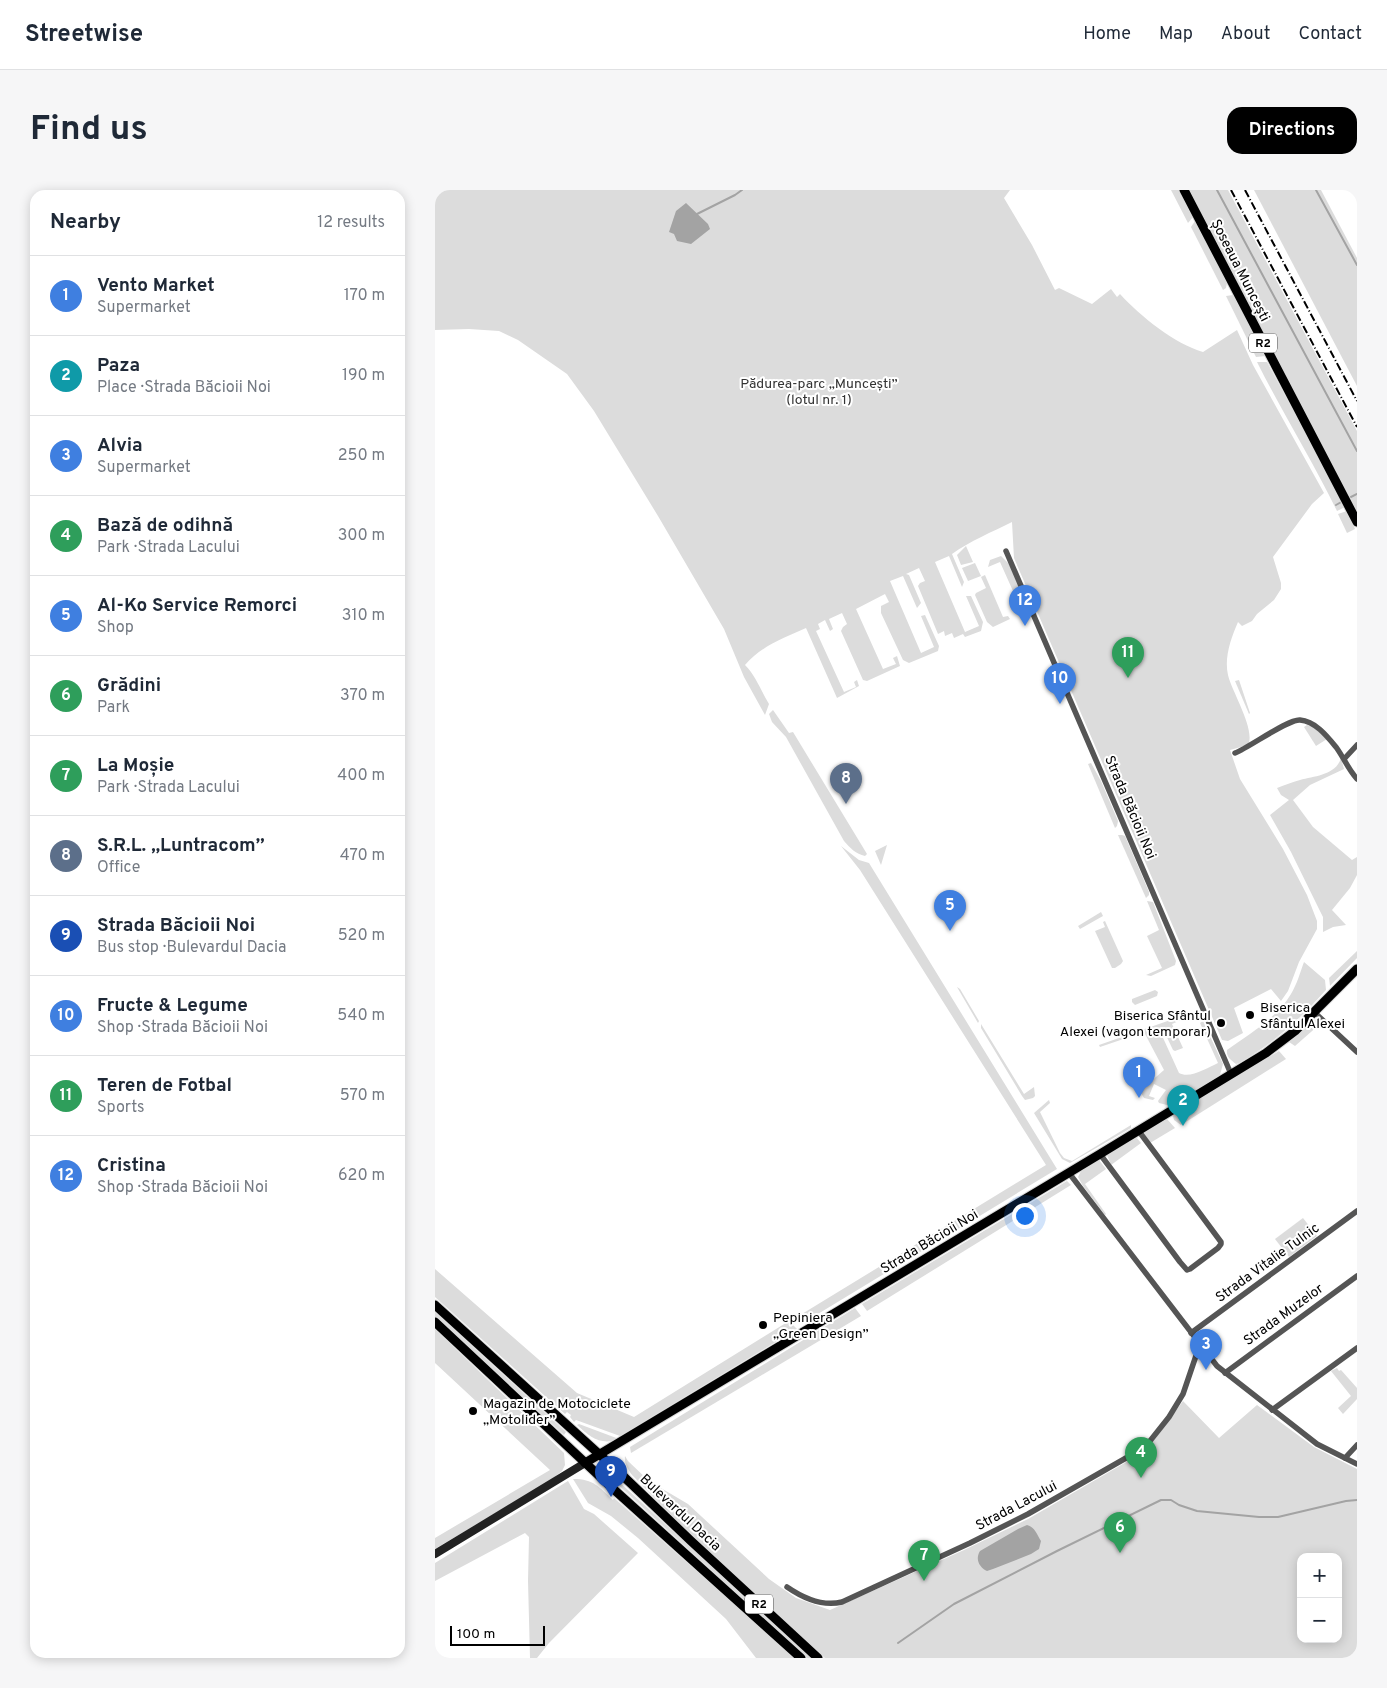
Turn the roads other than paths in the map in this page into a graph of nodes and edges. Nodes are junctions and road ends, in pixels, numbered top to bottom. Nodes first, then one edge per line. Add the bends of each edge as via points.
1 (1184, 190) edge
2 (1357, 522) edge
3 (1006, 551) dead end
4 (1357, 745) edge
5 (1235, 753) dead end
6 (1345, 758) junction
7 (1357, 779) edge
8 (1357, 969) edge
9 (1314, 1012) junction
10 (1357, 1052) edge
11 (1231, 1074) junction
12 (1138, 1130) junction
13 (1100, 1154) junction
14 (1069, 1173) junction
15 (1357, 1211) edge
16 (1357, 1276) edge
17 (435, 1305) edge
18 (435, 1322) edge
19 (1191, 1333) junction
20 (1200, 1344) junction
21 (1357, 1348) edge
22 (1225, 1373) junction
23 (1272, 1410) junction
24 (1357, 1445) edge
25 (599, 1454) junction
26 (1345, 1458) junction
27 (585, 1463) junction
28 (1357, 1464) edge
29 (435, 1554) edge
30 (787, 1588) dead end
31 (801, 1658) edge
32 (818, 1658) edge

1 - 2 main road, Șoseaua Muncești / R2
3 - 11 street, Strada Băcioii Noi
4 - 6 street
5 - 6 street via 1289,723 1301,720 1321,731
6 - 7 street
8 - 9 main road, Strada Băcioii Noi
9 - 10 street
9 - 11 main road, Strada Băcioii Noi via 1279,1044
11 - 12 main road, Strada Băcioii Noi
12 - 13 main road, Strada Băcioii Noi
12 - 13 street via 1221,1242 1218,1248 1190,1269 1187,1270 1180,1262
13 - 14 main road, Strada Băcioii Noi
14 - 19 street
14 - 25 main road, Strada Băcioii Noi
15 - 19 street, Strada Vitalie Tulnic
16 - 22 street, Strada Muzelor
17 - 25 main road, Bulevardul Dacia
18 - 27 main road, Bulevardul Dacia
19 - 20 street
20 - 22 street
20 - 30 street, Strada Lacului via 1178,1403 1140,1450 1020,1518 845,1601 832,1604 810,1600
21 - 23 street
22 - 23 street
23 - 26 street via 1317,1444
24 - 26 street
25 - 27 main road, Strada Băcioii Noi
25 - 32 main road, Bulevardul Dacia / R2
26 - 28 street
27 - 29 main road, Strada Băcioii Noi
27 - 31 main road, Bulevardul Dacia / R2

